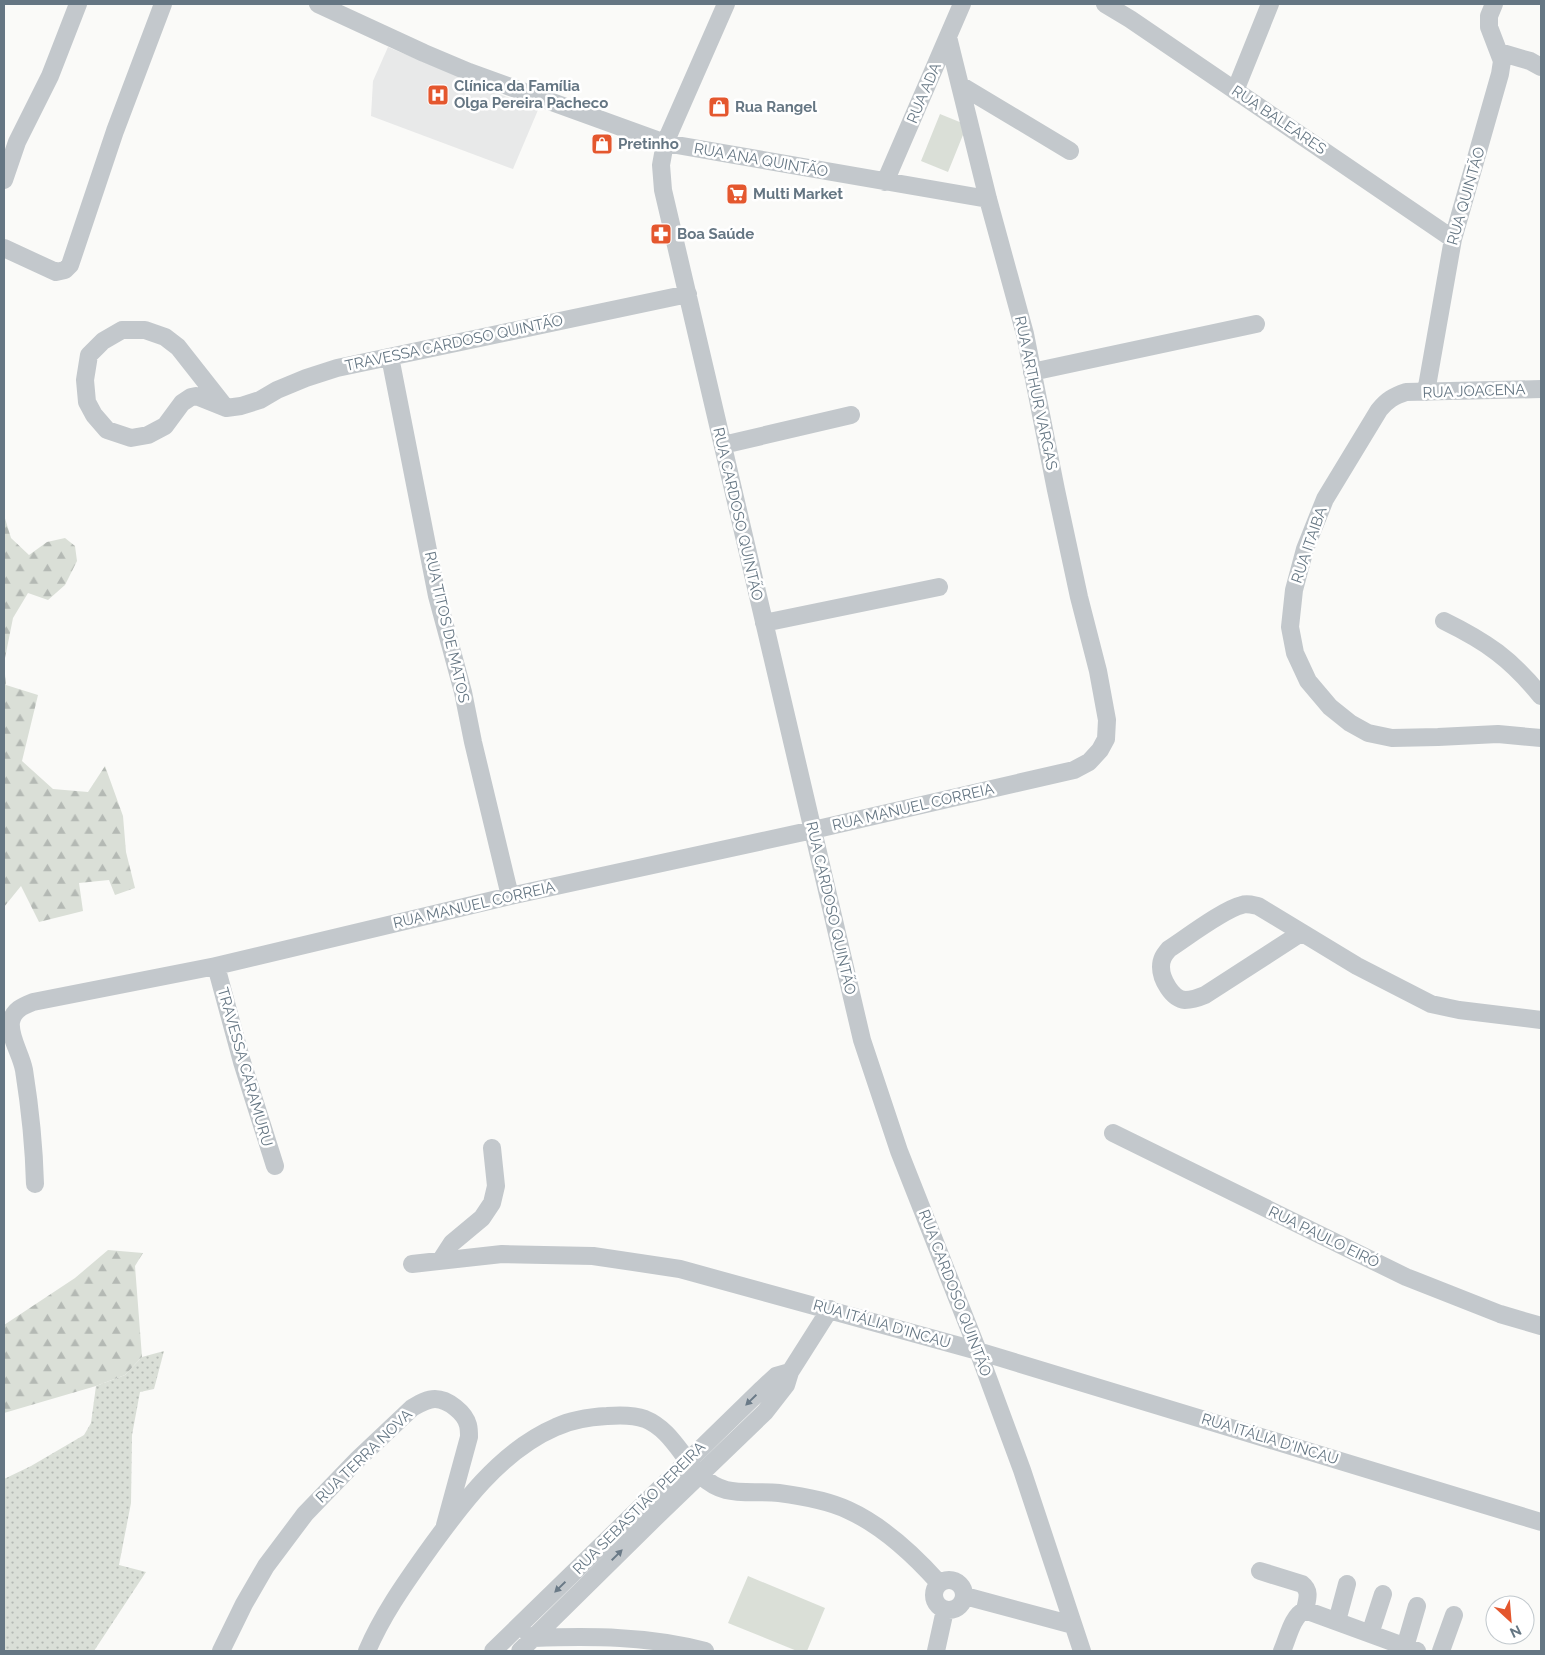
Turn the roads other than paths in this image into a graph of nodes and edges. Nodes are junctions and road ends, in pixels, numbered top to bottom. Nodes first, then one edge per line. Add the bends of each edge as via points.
1 (78, 4) edge
2 (163, 4) edge
3 (318, 4) edge
4 (726, 4) edge
5 (962, 4) edge
6 (1105, 4) edge
7 (1270, 4) edge
8 (1494, 4) edge
9 (348, 10) edge
10 (948, 37) junction
11 (1499, 52) junction
12 (1541, 67) edge
13 (960, 85) junction
14 (1236, 90) junction
15 (665, 143) junction
16 (1070, 151) dead end
17 (4, 180) edge
18 (885, 182) junction
19 (988, 199) junction
20 (1453, 239) junction
21 (4, 248) edge
22 (688, 294) junction
23 (1256, 324) dead end
24 (390, 357) junction
25 (1032, 372) junction
26 (1541, 389) edge
27 (1406, 392) joint
28 (1426, 392) junction
29 (226, 408) junction
30 (851, 415) dead end
31 (723, 445) junction
32 (939, 587) dead end
33 (1444, 621) dead end
34 (764, 623) junction
35 (1541, 696) edge
36 (1541, 738) edge
37 (1100, 750) joint
38 (812, 830) junction
39 (510, 896) junction
40 (1301, 934) junction
41 (216, 966) junction
42 (1541, 1020) edge
43 (1113, 1133) dead end
44 (492, 1148) dead end
45 (275, 1166) dead end
46 (35, 1184) dead end
47 (441, 1260) junction
48 (412, 1264) dead end
49 (830, 1309) junction
50 (1541, 1326) edge
51 (978, 1351) junction
52 (790, 1372) junction
53 (687, 1461) junction
54 (701, 1475) junction
55 (1541, 1522) edge
56 (443, 1530) junction
57 (1260, 1571) dead end
58 (939, 1583) junction
59 (1347, 1584) dead end
60 (1383, 1594) dead end
61 (965, 1596) junction
62 (1417, 1606) dead end
63 (945, 1610) junction
64 (1306, 1610) junction
65 (1454, 1615) dead end
66 (1337, 1622) junction
67 (1073, 1625) junction
68 (515, 1630) junction
69 (1370, 1634) junction
70 (534, 1638) junction
71 (1411, 1649) edge
72 (221, 1651) edge
73 (367, 1651) edge
74 (494, 1651) edge
75 (520, 1651) edge
76 (705, 1651) edge
77 (936, 1651) edge
78 (1082, 1651) edge
79 (1282, 1651) edge
80 (1441, 1651) edge

1 - 17 street via 50,76 17,142
2 - 21 street via 115,131 70,265 56,272
3 - 9 street, RUA ANA QUINTÃO
4 - 15 street, RUA CARDOSO QUINTÃO
5 - 10 street, RUA ADA
6 - 14 street, RUA BALEARES
7 - 14 street
8 - 11 street, RUA QUINTÃO via 1489,27
9 - 15 street, RUA ANA QUINTÃO via 424,53 468,72
10 - 13 street, RUA ARTHUR VARGAS
10 - 18 street, RUA ADA
11 - 12 street
11 - 20 street, RUA QUINTÃO via 1502,61 1500,74
13 - 16 street
13 - 19 street, RUA ARTHUR VARGAS
14 - 20 street, RUA BALEARES
15 - 18 street, RUA ANA QUINTÃO
15 - 22 street, RUA CARDOSO QUINTÃO via 661,165 663,190
18 - 19 street, RUA ANA QUINTÃO
19 - 25 street, RUA ARTHUR VARGAS via 1025,334
20 - 28 street, RUA QUINTÃO
22 - 24 street, TRAVESSA CARDOSO QUINTÃO
22 - 31 street, RUA CARDOSO QUINTÃO
23 - 25 street
24 - 29 street, TRAVESSA CARDOSO QUINTÃO via 337,368 277,390 260,400
24 - 39 street, RUA TITOS DE MATOS via 437,596 463,692
25 - 37 street, RUA ARTHUR VARGAS via 1107,720 1106,739
26 - 28 street, RUA JOACENA
27 - 28 street, RUA JOACENA
27 - 36 street, RUA ITAIBA via 1387,400 1379,410 1325,499 1305,549 1294,590 1290,627 1296,653 1308,681 1330,707 1368,733 1392,738 1498,734
29 - 29 street via 191,396 165,426 148,435 131,438 107,430 87,402 85,380 89,355 103,340 122,330 145,330 165,337 178,347
30 - 31 street
31 - 34 street, RUA CARDOSO QUINTÃO
32 - 34 street
33 - 35 street via 1479,638 1505,657
34 - 38 street, RUA CARDOSO QUINTÃO
37 - 38 street, RUA MANUEL CORREIA via 1089,762 1074,770
38 - 39 street, RUA MANUEL CORREIA
38 - 51 street, RUA CARDOSO QUINTÃO via 862,1040 899,1151
39 - 41 street, RUA MANUEL CORREIA
40 - 40 street via 1258,906 1242,905 1169,949 1163,957 1161,969 1166,985 1183,1000 1195,999
40 - 42 street via 1431,1004
41 - 45 street, TRAVESSA CARAMURU
41 - 46 street, RUA MANUEL CORREIA via 32,1002 13,1015 12,1031 24,1067 34,1145
43 - 50 street, RUA PAULO EIRÓ via 1406,1277 1492,1311
44 - 47 street via 496,1186 492,1203 482,1218 452,1243
47 - 48 street, RUA ITÁLIA D'INCAU
47 - 49 street, RUA ITÁLIA D'INCAU via 502,1254 593,1256 680,1268
49 - 51 street, RUA ITÁLIA D'INCAU
49 - 52 street, RUA SEBASTIÃO PEREIRA
51 - 55 street, RUA ITÁLIA D'INCAU
51 - 67 street, RUA CARDOSO QUINTÃO via 1022,1470
52 -> 53 street, RUA SEBASTIÃO PEREIRA via 776,1376
52 - 54 street, RUA SEBASTIÃO PEREIRA via 786,1385 765,1412
53 - 54 street
53 - 56 street via 661,1428 644,1419 618,1415 585,1417 555,1427 506,1458
53 -> 68 street, RUA SEBASTIÃO PEREIRA
54 - 58 street via 727,1490 779,1493 848,1510 877,1527 918,1560
70 -> 54 street, RUA SEBASTIÃO PEREIRA
56 - 72 street, RUA TERRA NOVA via 469,1438 468,1424 455,1407 435,1399 412,1408 305,1514 266,1566
56 - 73 street via 397,1594
57 - 64 street via 1306,1587
58 - 61 street via 956,1581 961,1584
58 - 63 street via 933,1593 934,1598 936,1604
59 - 66 street
60 - 69 street
61 - 63 street via 958,1607
61 - 67 street
62 - 71 street
63 - 77 street
64 - 66 street
64 - 79 street via 1296,1618
65 - 80 street
66 - 69 street
67 - 78 street, RUA CARDOSO QUINTÃO
68 - 70 street
68 - 74 street, RUA SEBASTIÃO PEREIRA
69 - 71 street
70 - 75 street, RUA SEBASTIÃO PEREIRA
70 - 76 street via 587,1636 640,1640

